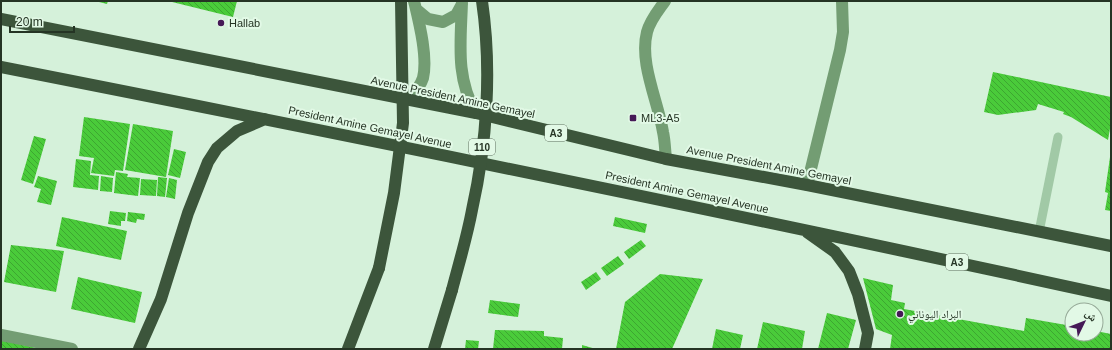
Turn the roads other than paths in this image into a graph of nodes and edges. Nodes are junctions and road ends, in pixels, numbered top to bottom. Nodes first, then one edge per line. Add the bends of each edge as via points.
1 (401, 1) edge
2 (462, 1) edge
3 (482, 1) edge
4 (666, 1) edge
5 (842, 1) edge
6 (415, 5) edge
7 (1, 19) edge
8 (1, 67) edge
9 (409, 100) junction
10 (476, 113) junction
11 (265, 119) junction
12 (1058, 137) dead end
13 (666, 159) junction
14 (807, 185) junction
15 (803, 229) junction
16 (1039, 232) junction
17 (1111, 246) edge
18 (1111, 296) edge
19 (1, 335) edge
20 (72, 349) edge
21 (139, 349) edge
22 (348, 349) edge
23 (434, 349) edge
24 (865, 349) edge

1 - 22 highway, bridge via 403,123 394,193 379,268
2 - 6 street via 456,15 443,22 428,19
2 - 10 street via 460,68 465,92
3 - 23 highway, 110, bridge via 486,28 483,141 472,210
4 - 13 street via 653,17 645,46
5 - 14 street via 843,32 840,50
6 - 9 street via 424,60 420,86
7 - 9 highway, Avenue President Amine Gemayel / A3
8 - 11 highway, President Amine Gemayel Avenue / A3
9 - 10 highway, Avenue President Amine Gemayel / A3
10 - 13 highway, Avenue President Amine Gemayel / A3
11 - 15 highway, President Amine Gemayel Avenue / A3
11 - 21 highway via 237,131 217,148 208,162 188,213 161,299
12 - 16 lane
13 - 14 highway, Avenue President Amine Gemayel / A3
14 - 16 highway, Avenue President Amine Gemayel / A3
15 - 18 highway, A3
15 - 24 highway via 835,252 849,271 868,333
16 - 17 highway, Avenue President Amine Gemayel / A3
19 - 20 street

